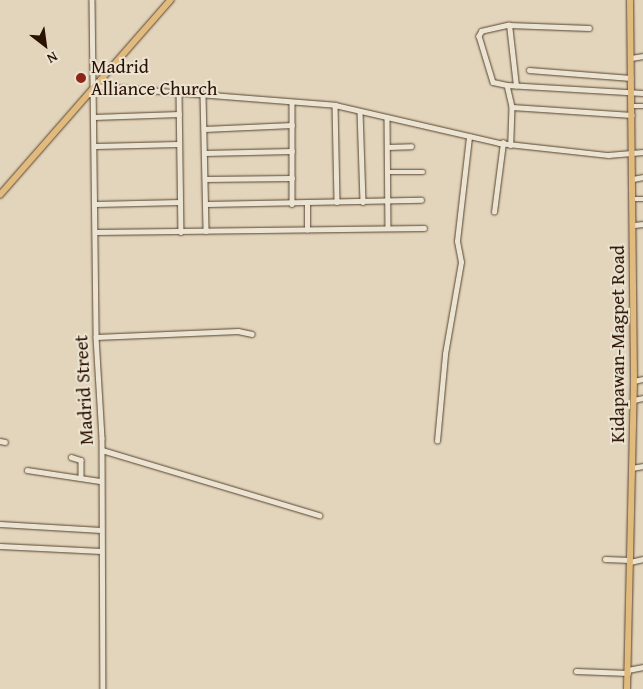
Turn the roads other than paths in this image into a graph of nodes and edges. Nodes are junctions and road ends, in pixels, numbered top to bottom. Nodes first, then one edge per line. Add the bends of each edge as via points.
1 (92, 0) edge
2 (172, 0) edge
3 (630, 0) edge
4 (510, 25) junction
5 (589, 28) dead end
6 (643, 56) edge
7 (631, 58) junction
8 (529, 70) dead end
9 (631, 78) junction
10 (507, 85) junction
11 (516, 86) junction
12 (94, 88) junction
13 (179, 93) junction
14 (643, 93) edge
15 (204, 94) junction
16 (632, 94) junction
17 (292, 103) junction
18 (335, 105) junction
19 (633, 106) junction
20 (643, 106) edge
21 (512, 107) junction
22 (360, 111) junction
23 (179, 114) junction
24 (632, 115) junction
25 (94, 117) junction
26 (387, 117) junction
27 (292, 125) junction
28 (204, 129) junction
29 (469, 137) junction
30 (503, 143) junction
31 (178, 144) junction
32 (511, 145) junction
33 (96, 146) junction
34 (411, 146) dead end
35 (388, 147) junction
36 (292, 151) junction
37 (643, 152) edge
38 (204, 153) junction
39 (633, 155) junction
40 (389, 172) junction
41 (423, 172) dead end
42 (292, 178) junction
43 (643, 178) edge
44 (205, 179) junction
45 (633, 179) junction
46 (0, 195) edge
47 (643, 198) edge
48 (634, 199) junction
49 (421, 200) dead end
50 (388, 201) junction
51 (180, 202) junction
52 (337, 202) junction
53 (363, 202) junction
54 (307, 203) junction
55 (95, 204) junction
56 (206, 204) junction
57 (292, 204) junction
58 (494, 212) dead end
59 (634, 224) junction
60 (643, 224) edge
61 (388, 227) junction
62 (424, 228) dead end
63 (307, 230) junction
64 (206, 231) junction
65 (96, 232) junction
66 (180, 232) junction
67 (252, 334) dead end
68 (96, 338) junction
69 (643, 379) edge
70 (634, 382) junction
71 (643, 398) edge
72 (634, 400) junction
73 (438, 441) dead end
74 (102, 450) junction
75 (71, 457) dead end
76 (643, 466) edge
77 (632, 468) junction
78 (26, 470) dead end
79 (81, 478) junction
80 (101, 481) junction
81 (319, 515) dead end
82 (0, 524) edge
83 (101, 530) junction
84 (0, 546) edge
85 (101, 551) junction
86 (605, 559) dead end
87 (643, 560) edge
88 (630, 561) junction
89 (643, 667) edge
90 (576, 671) dead end
91 (628, 671) junction
92 (103, 689) edge
93 (627, 689) edge

1 - 12 street, Madrid Street
2 - 12 main road
3 - 7 main road, Kidapawan-Magpet Road
4 - 5 street
4 - 10 street via 482,31 478,36 492,81
4 - 11 street
6 - 7 street
7 - 9 main road, Kidapawan-Magpet Road
8 - 9 street
9 - 16 main road, Kidapawan-Magpet Road
10 - 11 street
10 - 21 street
11 - 16 street
12 - 13 street
12 - 25 street, Madrid Street
12 - 46 main road
13 - 15 street
13 - 23 street
14 - 16 street
15 - 17 street
15 - 28 street
16 - 19 main road, Kidapawan-Magpet Road
17 - 18 street
17 - 27 street
18 - 22 street
18 - 52 street
19 - 20 street
19 - 24 main road, Kidapawan-Magpet Road
21 - 24 street
21 - 32 street
22 - 26 street
22 - 53 street
23 - 25 street
23 - 31 street
24 - 39 main road, Kidapawan-Magpet Road
25 - 33 street, Madrid Street
26 - 29 street
26 - 35 street
27 - 28 street
27 - 36 street
28 - 38 street
29 - 30 street
29 - 73 street via 458,233 461,262 445,354
30 - 32 street
30 - 58 street
31 - 33 street
31 - 51 street
32 - 39 street
33 - 55 street, Madrid Street
34 - 35 street
35 - 40 street
36 - 38 street
36 - 42 street
37 - 39 street
38 - 44 street
39 - 45 main road, Kidapawan-Magpet Road
40 - 41 street
40 - 50 street
42 - 44 street
42 - 57 street
43 - 45 street
44 - 56 street
45 - 48 main road, Kidapawan-Magpet Road
47 - 48 street
48 - 59 main road, Kidapawan-Magpet Road
49 - 50 street
50 - 53 street
50 - 61 street
51 - 55 street
51 - 66 street
52 - 53 street
52 - 54 street
54 - 57 street
54 - 63 street
55 - 65 street, Madrid Street
56 - 57 street
56 - 64 street
59 - 60 street
59 - 70 main road, Kidapawan-Magpet Road
61 - 62 street
61 - 63 street
63 - 64 street
64 - 66 street
65 - 66 street
65 - 68 street, Madrid Street
67 - 68 street via 238,331
68 - 74 street, Madrid Street
69 - 70 street
70 - 72 main road, Kidapawan-Magpet Road
71 - 72 street
72 - 77 main road, Kidapawan-Magpet Road
74 - 80 street, Madrid Street
74 - 81 street
75 - 79 street via 81,460
76 - 77 street
77 - 88 main road, Kidapawan-Magpet Road
78 - 79 street
79 - 80 street
80 - 83 street, Madrid Street
82 - 83 street
83 - 85 street, Madrid Street
84 - 85 street
85 - 92 street, Madrid Street
86 - 88 street
87 - 88 street
88 - 91 main road, Kidapawan-Magpet Road
89 - 91 street
90 - 91 street
91 - 93 main road, Kidapawan-Magpet Road

